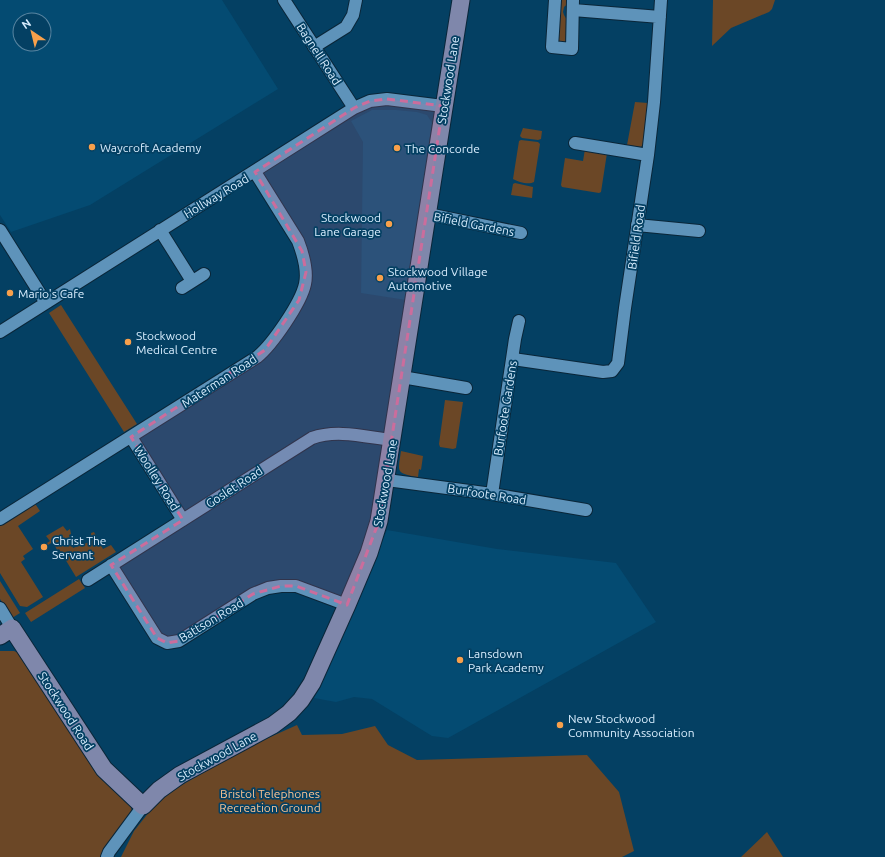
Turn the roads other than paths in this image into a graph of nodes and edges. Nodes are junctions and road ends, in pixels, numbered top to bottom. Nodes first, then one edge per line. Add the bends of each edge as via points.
1 (284, 0) edge
2 (356, 0) edge
3 (460, 0) edge
4 (555, 0) edge
5 (661, 0) edge
6 (573, 5) edge
7 (660, 17) junction
8 (314, 47) junction
9 (443, 106) junction
10 (354, 108) junction
11 (574, 143) dead end
12 (648, 155) junction
13 (255, 172) junction
14 (428, 214) junction
15 (637, 225) junction
16 (160, 230) junction
17 (699, 231) dead end
18 (521, 233) dead end
19 (1, 235) edge
20 (204, 274) dead end
21 (192, 281) junction
22 (182, 288) dead end
23 (46, 303) junction
24 (519, 321) dead end
25 (0, 332) edge
26 (512, 359) junction
27 (402, 377) junction
28 (466, 388) dead end
29 (131, 437) junction
30 (392, 440) junction
31 (386, 480) junction
32 (492, 494) junction
33 (586, 510) dead end
34 (0, 519) edge
35 (183, 520) junction
36 (111, 565) junction
37 (88, 580) dead end
38 (347, 605) junction
39 (0, 608) edge
40 (6, 632) edge
41 (143, 806) junction
42 (106, 857) edge

1 - 8 street, Bagnell Road
2 - 8 street via 353,15 346,27
3 - 9 street, Stockwood Lane
4 - 6 street via 552,47 572,49
5 - 7 street, Bifield Road
6 - 7 street
7 - 12 street, Bifield Road
8 - 10 street, Bagnell Road
9 - 10 street, Hollway Road via 387,99 370,101
9 - 14 street, Stockwood Lane
10 - 13 street, Hollway Road
11 - 12 street
12 - 15 street, Bifield Road
13 - 16 street, Hollway Road
13 - 29 street, Materman Road via 302,251 306,272 299,300 271,344 257,357
14 - 18 street, Bifield Gardens
14 - 27 street, Stockwood Lane
15 - 17 street
15 - 26 street, Bifield Road via 618,363 612,371 603,372
16 - 21 street
16 - 23 street, Hollway Road
19 - 23 street
20 - 21 street
21 - 22 street
23 - 25 street, Hollway Road
24 - 26 street, Burfoote Gardens
26 - 32 street, Burfoote Gardens
27 - 28 street
27 - 30 street, Stockwood Lane
29 - 34 street, Materman Road
29 - 35 street, Woolley Road
30 - 31 street, Stockwood Lane
30 - 35 street, Goslet Road via 335,434 312,438
31 - 32 street, Burfoote Road
31 - 38 street, Stockwood Lane via 379,521 369,554
32 - 33 street, Burfoote Road
35 - 36 street, Goslet Road
36 - 37 street, Goslet Road
36 - 38 street, Battson Road via 157,638 167,643 179,641 253,594 268,588 296,586
38 - 41 street, Stockwood Lane via 312,683 289,713 273,725 180,776 159,790
39 - 40 street, Stockwood Road
40 - 41 street, Stockwood Road via 104,769
41 - 42 street, Stockwood Lane

